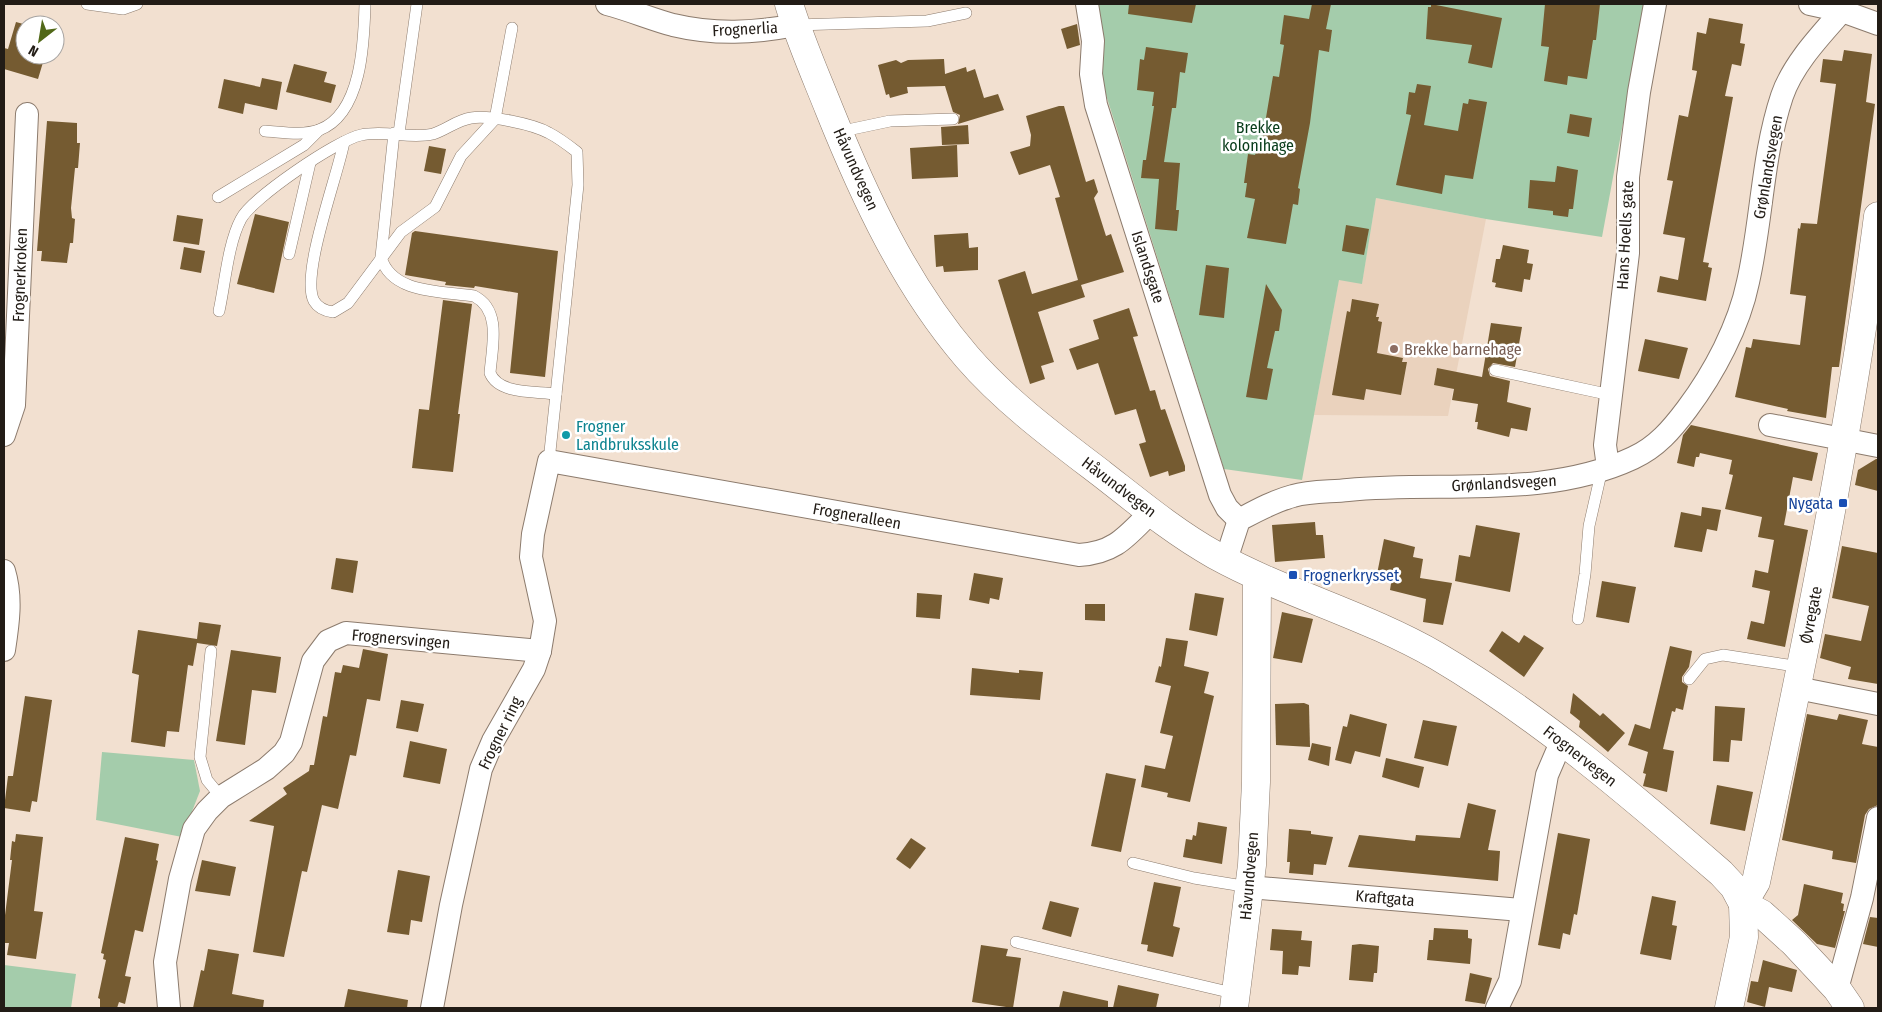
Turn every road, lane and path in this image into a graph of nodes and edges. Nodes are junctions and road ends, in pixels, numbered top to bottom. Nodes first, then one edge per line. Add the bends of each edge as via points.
1 (87, 4) edge
2 (136, 4) edge
3 (365, 4) edge
4 (417, 4) edge
5 (607, 4) edge
6 (1087, 4) edge
7 (1655, 4) edge
8 (1810, 4) edge
9 (1842, 11) junction
10 (966, 13) dead end
11 (792, 14) edge
12 (1878, 24) edge
13 (512, 28) dead end
14 (27, 114) dead end
15 (953, 118) dead end
16 (495, 119) junction
17 (265, 130) dead end
18 (319, 130) junction
19 (838, 132) junction
20 (396, 133) junction
21 (344, 142) junction
22 (310, 163) junction
23 (218, 197) dead end
24 (1878, 220) edge
25 (288, 254) dead end
26 (380, 258) junction
27 (219, 311) dead end
28 (1495, 370) dead end
29 (556, 394) junction
30 (1610, 395) junction
31 (1770, 425) dead end
32 (4, 435) edge
33 (1846, 440) junction
34 (1878, 446) edge
35 (549, 461) junction
36 (1605, 468) junction
37 (1151, 512) junction
38 (1239, 520) junction
39 (1226, 560) junction
40 (4, 571) edge
41 (1257, 577) junction
42 (1578, 619) dead end
43 (4, 650) edge
44 (211, 651) dead end
45 (540, 651) junction
46 (1799, 678) junction
47 (1689, 679) dead end
48 (1878, 704) edge
49 (1562, 740) junction
50 (222, 797) junction
51 (1878, 818) edge
52 (1132, 863) dead end
53 (1249, 886) junction
54 (1743, 904) junction
55 (1521, 910) junction
56 (1016, 942) dead end
57 (1844, 998) edge
58 (1236, 1001) edge
59 (169, 1008) edge
60 (432, 1008) edge
61 (1497, 1008) edge
62 (1729, 1008) edge

1 - 2 lane via 123,9
3 - 18 lane via 356,86 337,118
4 - 20 lane
5 - 11 street, Frognerlia via 672,24 726,33 764,31
6 - 38 street, Islandsgate via 1093,41 1091,74 1096,105 1220,495
7 - 30 street, Hans Hoells gate via 1628,177 1628,254
8 - 9 street
9 - 12 street
9 - 36 street, Grønlandsvegen via 1813,44 1782,94 1774,123 1748,283 1719,357 1696,398 1652,448
10 - 11 lane via 927,21
11 - 19 main road, Håvundvegen
13 - 16 lane
14 - 32 street, Frognerkroken via 16,383 14,405
15 - 19 lane via 890,121
16 - 20 lane via 458,121 434,133 419,136
16 - 26 lane via 461,156 435,207 401,232
16 - 29 lane via 547,132 577,152 578,185
17 - 18 lane via 297,134
18 - 23 lane via 304,145
19 - 37 main road, Håvundvegen via 912,282 939,323 970,360 1014,402
20 - 21 lane via 359,135
20 - 26 lane
21 - 22 lane
21 - 26 lane via 310,268 314,300 326,311 340,309 348,303
22 - 25 lane
22 - 27 lane via 268,191 250,206 241,219
24 - 33 main road, Øvregate
26 - 29 lane via 390,277 402,284 483,300 493,323 490,373 493,380 508,388
28 - 30 lane
29 - 35 lane
30 - 36 street, Hans Hoells gate
31 - 33 street
33 - 34 street
33 - 46 main road, Øvregate
35 - 37 street, Frogneralleen via 1079,555 1095,554 1121,543
35 - 45 street, Frogner ring via 531,557 545,621
36 - 38 street, Grønlandsvegen via 1576,478 1542,483 1386,487 1294,495
36 - 42 lane via 1589,526 1586,574
37 - 39 main road, Håvundvegen
38 - 39 street
39 - 41 main road, Håvundvegen
40 - 43 street via 9,611
41 - 49 main road, Frognervegen via 1347,612 1434,654 1495,691
41 - 53 main road, Håvundvegen via 1257,735
44 - 50 lane via 200,757 207,780
45 - 50 street, Frognersvingen via 346,633 328,642 313,661 291,742 284,753 266,769
45 - 60 street, Frogner ring via 534,669 493,741 481,769
46 - 47 lane via 1723,655 1705,659
46 - 48 street
46 - 54 main road, Øvregate via 1756,882
49 - 54 main road, Frognervegen via 1721,873
49 - 55 street via 1547,775
50 - 59 street, Frognersvingen via 207,811 189,842 165,962
51 - 57 street
52 - 53 lane via 1194,878
53 - 55 street, Kraftgata
53 - 58 main road, Håvundvegen
54 - 57 main road, Frognervegen via 1769,920 1794,943
54 - 62 main road via 1744,937
55 - 61 street via 1510,981
56 - 58 lane

